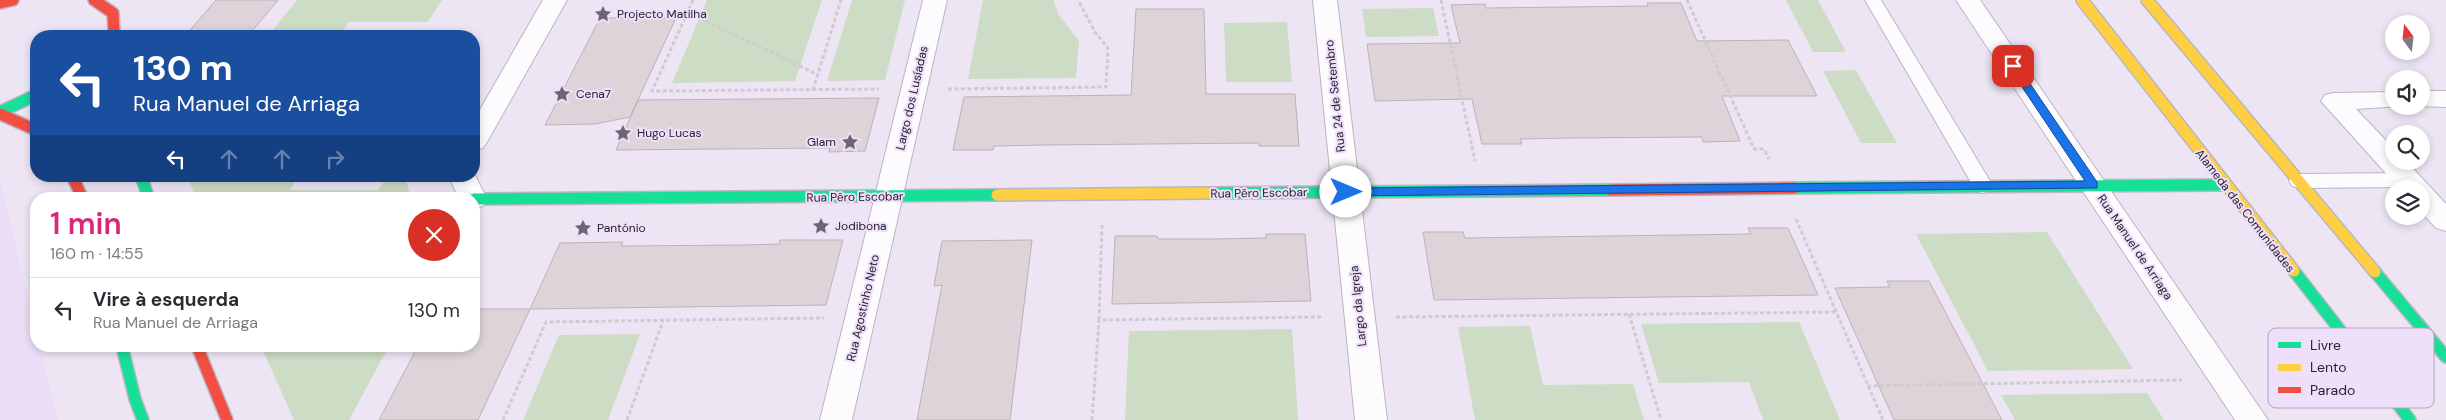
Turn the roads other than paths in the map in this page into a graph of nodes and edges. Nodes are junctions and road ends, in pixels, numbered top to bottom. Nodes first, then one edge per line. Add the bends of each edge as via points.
1 (13, 0) edge
2 (94, 0) edge
3 (555, 0) edge
4 (935, 0) edge
5 (1325, 0) edge
6 (1873, 0) edge
7 (1968, 0) edge
8 (2082, 0) edge
9 (2147, 0) edge
10 (0, 3) edge
11 (124, 7) dead end
12 (114, 22) junction
13 (114, 30) edge
14 (30, 98) edge
15 (2430, 99) edge
16 (2446, 99) edge
17 (2385, 100) edge
18 (0, 113) edge
19 (30, 127) edge
20 (480, 131) edge
21 (2408, 180) edge
22 (2299, 181) junction
23 (2093, 185) junction
24 (2225, 185) junction
25 (1983, 186) junction
26 (2385, 186) edge
27 (1346, 192) junction
28 (888, 196) junction
29 (480, 199) edge
30 (2430, 204) edge
31 (2446, 222) edge
32 (2338, 328) edge
33 (2422, 328) edge
34 (2434, 343) edge
35 (123, 352) edge
36 (199, 352) edge
37 (2446, 357) edge
38 (2401, 408) edge
39 (143, 420) edge
40 (227, 420) edge
41 (836, 420) edge
42 (1371, 420) edge
43 (2252, 420) edge
44 (2410, 420) edge

1 - 10 street
2 - 12 street via 113,13
3 - 20 street
4 - 28 street, Largo dos Lusíadas
5 - 27 street, Rua 24 de Setembro
6 - 25 lane
7 - 23 street, Rua Manuel de Arriaga
8 - 24 street, Alameda das Comunidades
9 - 22 street
11 - 12 street
12 - 13 street
14 - 18 street
15 - 16 street
17 - 21 street via 2334,101
18 - 19 street
22 - 26 lane
22 - 33 street
23 - 24 street, Rua Pêro Escobar
23 - 25 street, Rua Pêro Escobar
23 - 43 street, Rua Manuel de Arriaga
24 - 32 street, Alameda das Comunidades
25 - 27 street, Rua Pêro Escobar
27 - 28 street, Rua Pêro Escobar
27 - 42 street, Largo da Igreja
28 - 29 street, Rua Pêro Escobar
28 - 41 street, Rua Agostinho Neto
30 - 31 street
34 - 37 street
35 - 39 street
36 - 40 street
38 - 44 street, Alameda das Comunidades

